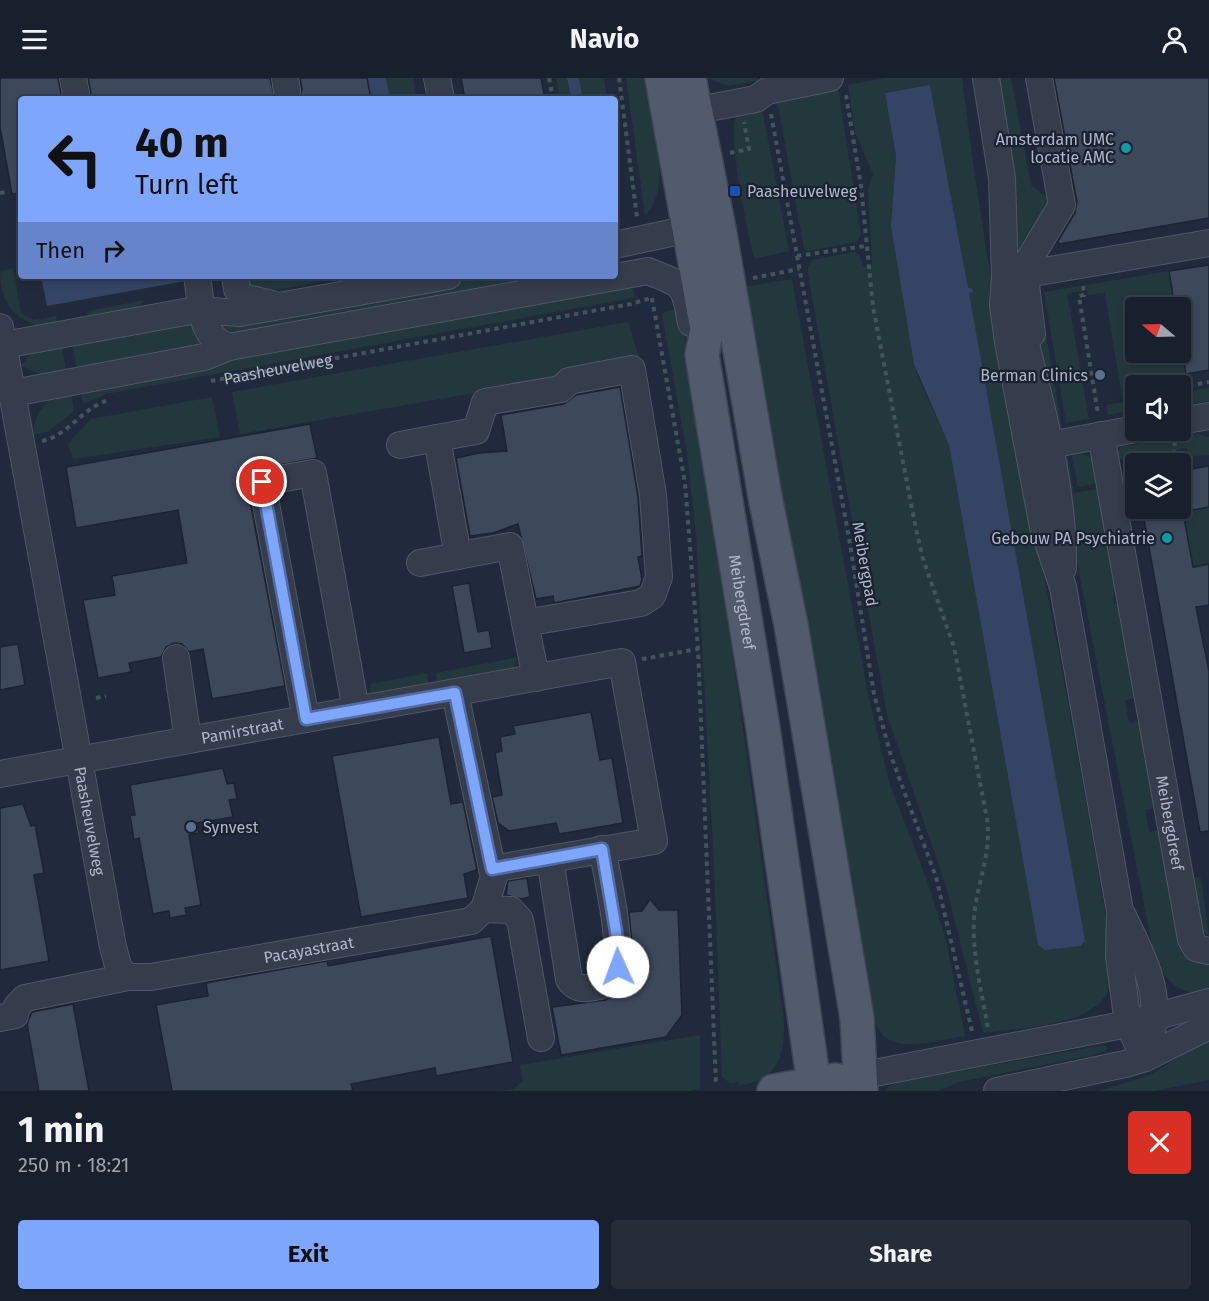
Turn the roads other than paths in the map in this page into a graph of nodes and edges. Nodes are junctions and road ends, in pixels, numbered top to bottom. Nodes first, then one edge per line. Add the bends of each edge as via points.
1 (74, 78) edge
2 (437, 78) edge
3 (662, 78) edge
4 (986, 78) edge
5 (1039, 78) edge
6 (837, 83) edge
7 (77, 96) edge
8 (440, 96) edge
9 (685, 101) edge
10 (701, 240) junction
11 (1209, 243) edge
12 (618, 244) edge
13 (648, 271) junction
14 (618, 276) edge
15 (1015, 276) junction
16 (431, 279) edge
17 (604, 279) edge
18 (236, 280) edge
19 (199, 289) edge
20 (278, 306) junction
21 (2, 336) edge
22 (228, 347) junction
23 (702, 355) junction
24 (12, 393) junction
25 (1209, 416) edge
26 (1191, 419) edge
27 (1125, 431) edge
28 (1101, 435) junction
29 (436, 438) junction
30 (400, 445) dead end
31 (1039, 447) junction
32 (11, 451) edge
33 (458, 556) junction
34 (420, 563) dead end
35 (525, 623) junction
36 (176, 658) dead end
37 (536, 678) junction
38 (455, 693) junction
39 (356, 710) junction
40 (306, 719) junction
41 (188, 740) junction
42 (78, 760) junction
43 (0, 774) edge
44 (602, 849) junction
45 (550, 858) junction
46 (492, 869) junction
47 (484, 909) junction
48 (1120, 911) junction
49 (1209, 951) edge
50 (128, 977) junction
51 (1209, 1002) edge
52 (1156, 1016) junction
53 (0, 1018) edge
54 (1128, 1024) junction
55 (1209, 1026) edge
56 (541, 1038) dead end
57 (1145, 1058) junction
58 (860, 1084) edge
59 (815, 1087) edge
60 (774, 1091) edge
61 (997, 1091) edge

1 - 7 street
2 - 8 street
3 - 9 main road, Meibergdreef
4 - 15 street
5 - 15 street via 1062,205
6 - 9 street via 767,91 756,99 740,102
9 - 10 main road, Meibergdreef
10 - 12 street via 641,240
10 - 13 street, Paasheuvelweg
10 - 23 main road, Meibergdreef via 707,329
10 - 58 main road, Meibergdreef via 743,276 766,502 791,625 857,1018
11 - 15 street
13 - 14 street, Paasheuvelweg
13 - 23 street via 672,279 684,292
15 - 31 street via 1018,311 1033,368
15 - 31 street via 1003,305 1008,342
16 - 20 street, Paasheuvelweg
17 - 22 street, Paasheuvelweg
18 - 20 street via 243,297 259,298
19 - 20 street, Paasheuvelweg via 232,314
19 - 21 street, Paasheuvelweg
19 - 22 street via 207,333
21 - 24 street, Paasheuvelweg
22 - 24 street, Paasheuvelweg via 204,357
23 - 59 main road, Meibergdreef via 763,728
24 - 32 street, Paasheuvelweg
25 - 26 street
27 - 28 street
28 - 31 street
28 - 49 street, Meibergdreef via 1191,939 1200,951
29 - 30 street
29 - 33 street
29 - 35 street via 476,431 485,402 561,389 569,381 632,369 653,495 659,577 656,591 641,603
31 - 48 street via 1063,529 1063,586
32 - 42 street, Paasheuvelweg
33 - 34 street
33 - 35 street via 510,546
35 - 37 street
36 - 41 street
37 - 38 street, Pamirstraat
37 - 44 street, Pamirstraat via 622,663 654,840
38 - 39 street, Pamirstraat
38 - 46 street
39 - 40 street, Pamirstraat
39 - 40 street via 313,473 262,482
40 - 41 street, Pamirstraat
41 - 42 street, Pamirstraat
42 - 43 street, Pamirstraat
42 - 50 street, Paasheuvelweg via 117,964
44 - 45 street
44 - 45 street via 618,967 608,984 585,988 576,987 569,980
45 - 46 street
46 - 47 street via 494,877
47 - 50 street, Pacayastraat via 471,921 152,977
47 - 56 street via 511,910 520,920
48 - 52 street via 1149,972
48 - 54 street via 1119,956
50 - 53 street, Pacayastraat via 25,998 15,1015
51 - 52 street
52 - 54 street
52 - 57 street
54 - 57 street
54 - 58 street
55 - 57 street
57 - 61 street
58 - 59 main road
59 - 60 main road

